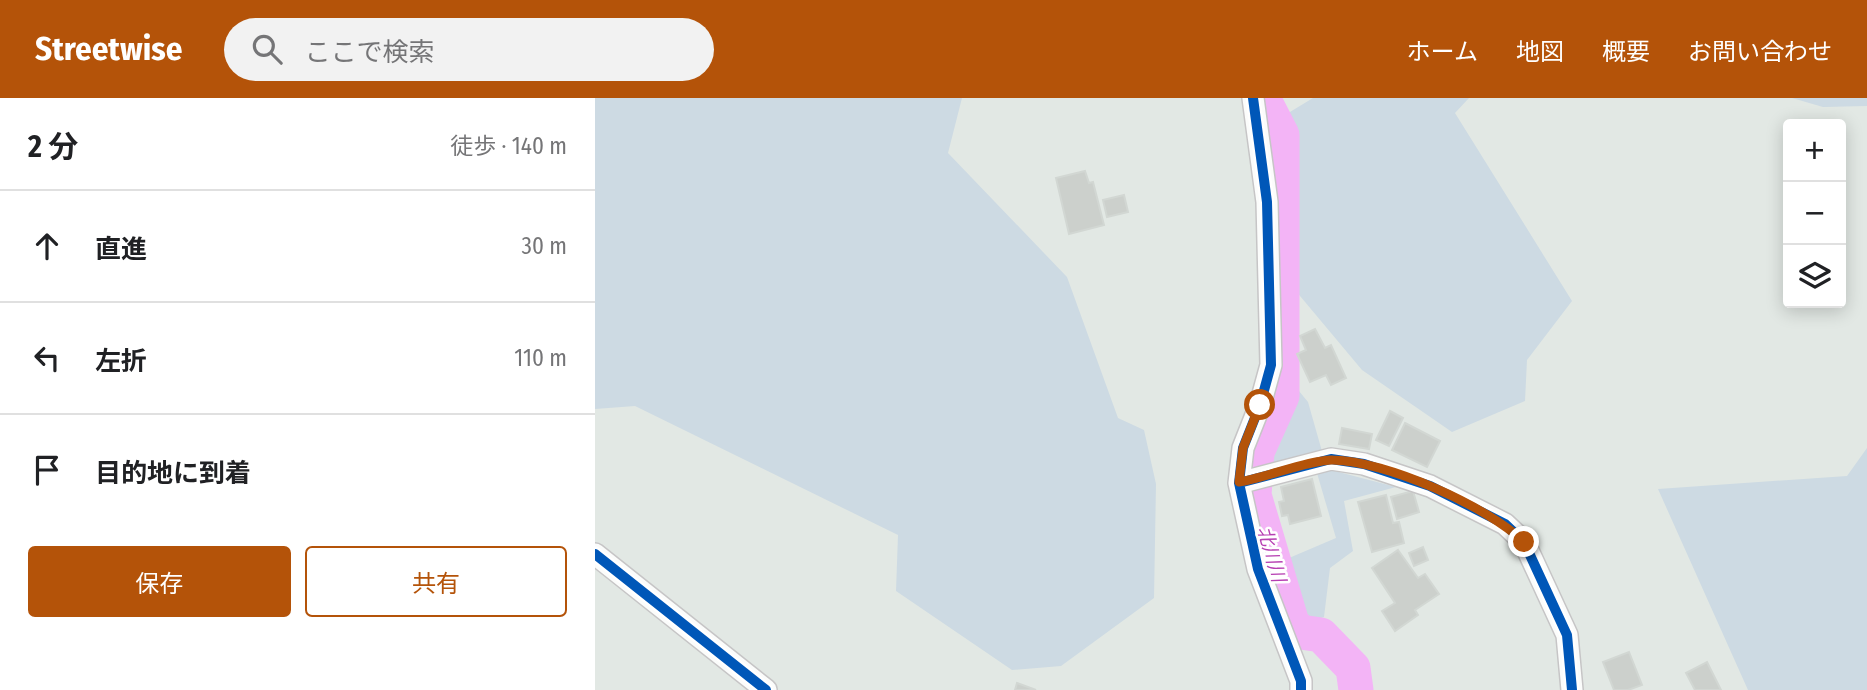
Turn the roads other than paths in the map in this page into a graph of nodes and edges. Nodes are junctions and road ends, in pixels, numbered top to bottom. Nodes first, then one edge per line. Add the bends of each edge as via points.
1 (1253, 100) edge
2 (1239, 482) junction
3 (595, 554) edge
4 (766, 690) edge
5 (1301, 690) edge
6 (1572, 690) edge

1 - 2 street via 1266,202 1271,365 1243,448
2 - 5 street via 1258,569
2 - 6 street via 1331,459 1364,464 1430,486 1505,524 1524,542 1567,635
3 - 4 street

